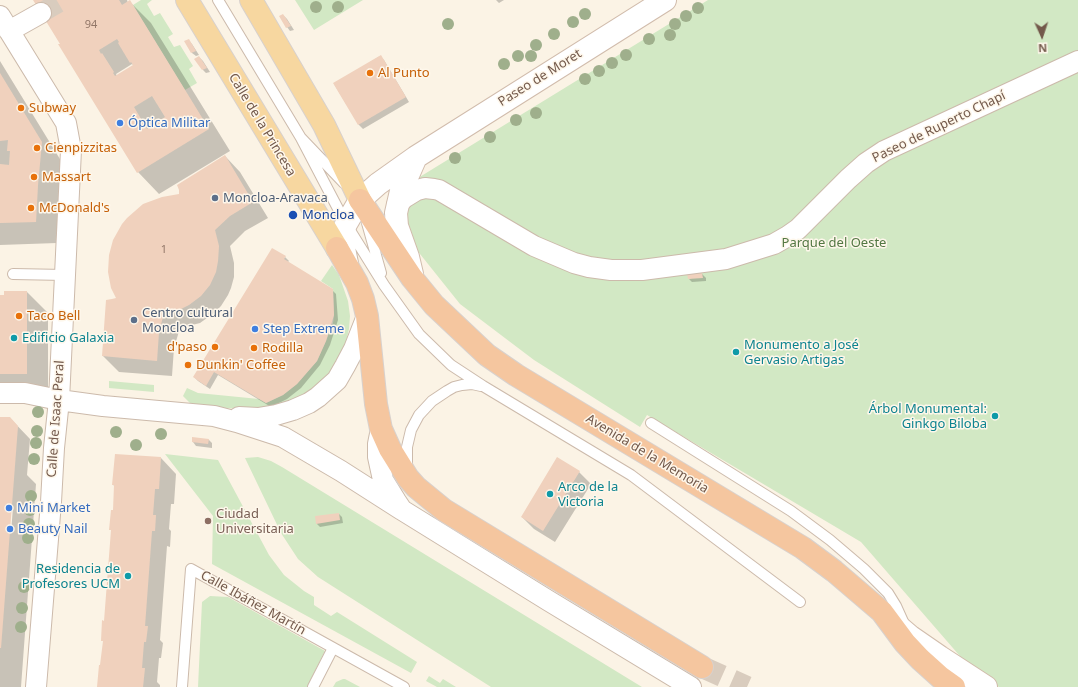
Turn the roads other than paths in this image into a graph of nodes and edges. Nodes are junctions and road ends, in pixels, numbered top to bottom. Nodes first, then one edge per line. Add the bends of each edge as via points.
1 (187, 0) edge
2 (218, 0) edge
3 (251, 0) edge
4 (665, 0) edge
5 (41, 13) tunnel mouth
6 (4, 24) edge
7 (1078, 61) edge
8 (301, 138) junction
9 (416, 157) junction
10 (360, 200) junction
11 (397, 205) junction
12 (346, 224) junction
13 (337, 248) junction
14 (13, 274) dead end
15 (65, 275) junction
16 (412, 278) junction
17 (357, 283) junction
18 (384, 285) junction
19 (367, 316) junction
20 (483, 386) junction
21 (0, 393) edge
22 (59, 400) junction
23 (214, 416) junction
24 (652, 423) dead end
25 (381, 429) junction
26 (408, 478) junction
27 (402, 510) junction
28 (800, 602) dead end
29 (882, 612) junction
30 (910, 636) junction
31 (333, 648) junction
32 (920, 659) junction
33 (702, 667) tunnel mouth
34 (36, 687) edge
35 (182, 687) edge
36 (313, 687) edge
37 (404, 687) edge
38 (691, 687) tunnel mouth
39 (954, 687) edge
40 (986, 687) edge

1 - 13 main road, Calle de la Princesa
2 - 8 lane
3 - 10 main road via 324,125
4 - 9 main road, Paseo de Moret
5 - 6 street
6 - 15 street, Calle de Isaac Peral via 66,123 71,150
7 - 11 street, Paseo de Ruperto Chapí via 884,151 866,163 788,236 774,244 726,258 642,270 589,267 534,246 439,190 425,188 404,198
8 - 10 lane
8 - 12 lane
9 - 10 main road, Paseo de Moret
9 - 11 main road
10 - 12 main road, Paseo de Moret
10 - 16 highway, Avenida de la Memoria
10 - 18 lane
11 - 16 main road via 397,226
12 - 13 main road, Paseo de Moret
12 - 17 lane
12 - 18 lane
13 - 17 highway, Calle de la Princesa
14 - 15 lane
15 - 22 street, Calle de Isaac Peral
16 - 29 highway, Avenida de la Memoria via 434,305 487,355 803,548 834,570
17 - 19 highway, Calle de la Princesa
18 - 20 lane via 420,334 451,364
19 - 23 street via 354,349 337,380 309,403 293,410 258,418
19 - 25 highway
20 - 26 lane via 462,385 447,390 419,415 411,430 407,448
20 - 28 lane via 632,475
21 - 22 street via 25,393
22 - 23 street
22 - 34 street, Calle de Isaac Peral
23 - 27 street via 283,437
24 - 30 lane via 791,511 830,540 888,593
25 - 26 highway
25 - 27 street via 378,457 384,480
26 - 33 highway via 444,510
27 - 38 street
29 - 30 main road
29 - 32 highway, Avenida de la Memoria
30 - 32 lane
30 - 40 main road
31 - 35 lane, Calle Ibáñez Martín via 191,569
31 - 36 lane
31 - 37 lane, Calle Ibáñez Martín
32 - 39 highway, Avenida de la Memoria

